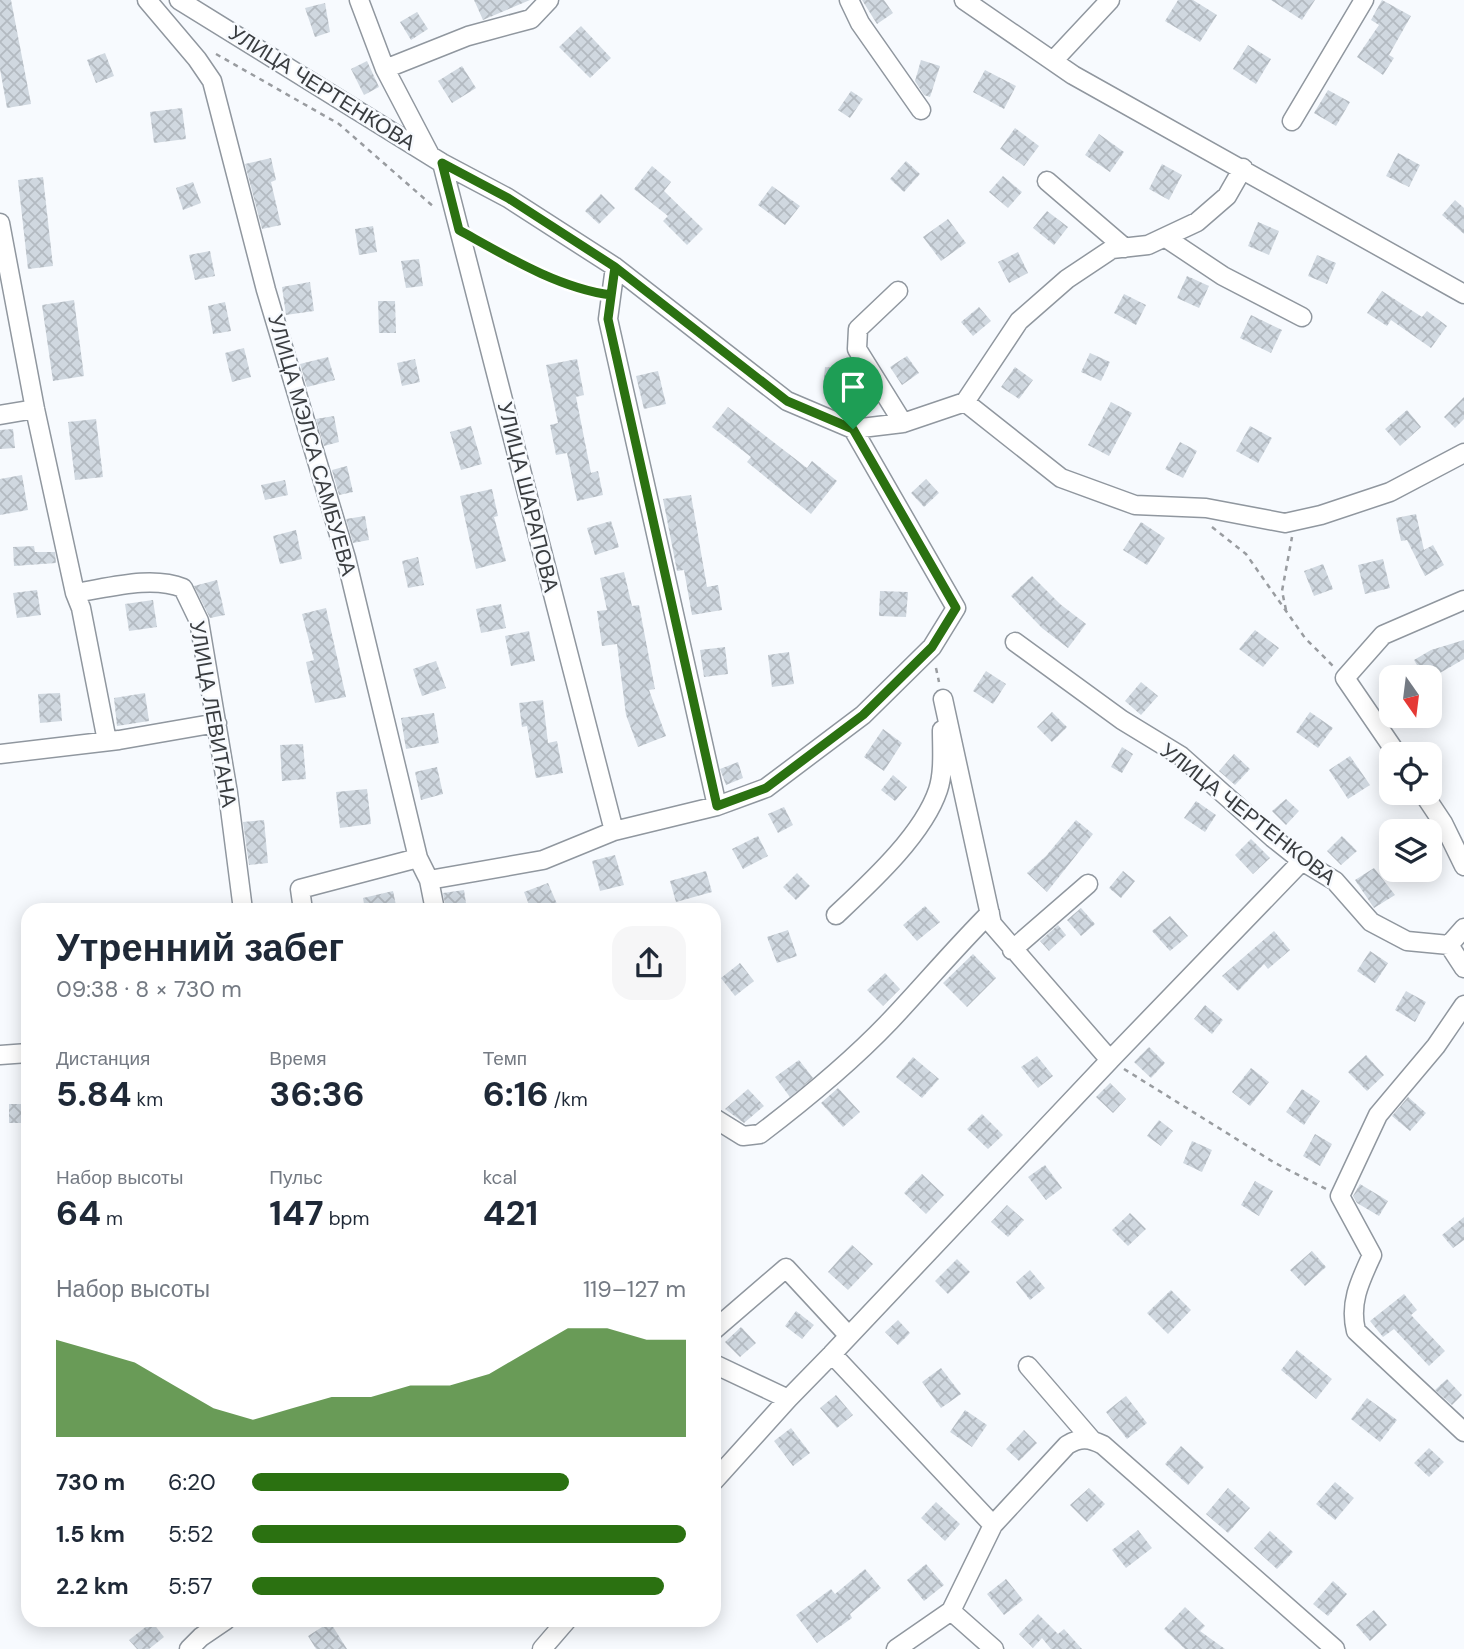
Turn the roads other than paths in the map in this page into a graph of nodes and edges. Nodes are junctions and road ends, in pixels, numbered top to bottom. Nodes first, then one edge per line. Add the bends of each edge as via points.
1 (148, 0) edge
2 (179, 0) edge
3 (359, 0) edge
4 (549, 0) edge
5 (849, 0) edge
6 (964, 0) edge
7 (1110, 0) edge
8 (1364, 0) edge
9 (1053, 61) junction
10 (385, 69) junction
11 (921, 110) dead end
12 (1292, 121) dead end
13 (436, 159) junction
14 (1244, 169) junction
15 (1046, 181) dead end
16 (0, 223) edge
17 (1166, 238) junction
18 (1125, 248) junction
19 (615, 267) junction
20 (898, 291) dead end
21 (1464, 294) edge
22 (1302, 317) dead end
23 (965, 402) junction
24 (35, 410) junction
25 (0, 415) edge
26 (903, 423) junction
27 (853, 429) junction
28 (1464, 453) edge
29 (75, 593) junction
30 (1464, 600) edge
31 (1015, 642) dead end
32 (217, 723) junction
33 (107, 741) junction
34 (1389, 742) edge
35 (0, 754) edge
36 (1431, 805) edge
37 (717, 806) junction
38 (614, 831) junction
39 (418, 858) junction
40 (1302, 861) junction
41 (1464, 866) edge
42 (429, 880) junction
43 (1088, 884) dead end
44 (242, 903) edge
45 (302, 903) edge
46 (434, 903) edge
47 (990, 914) junction
48 (836, 915) dead end
49 (1464, 928) edge
50 (1449, 945) junction
51 (1012, 950) junction
52 (1464, 968) edge
53 (1464, 1005) edge
54 (21, 1054) edge
55 (0, 1055) edge
56 (1110, 1060) junction
57 (721, 1122) edge
58 (721, 1324) edge
59 (849, 1336) junction
60 (832, 1354) junction
61 (1028, 1366) dead end
62 (721, 1367) edge
63 (788, 1399) junction
64 (1464, 1432) edge
65 (1091, 1439) junction
66 (721, 1473) edge
67 (993, 1525) junction
68 (951, 1611) junction
69 (213, 1627) edge
70 (561, 1627) edge
71 (189, 1649) edge
72 (542, 1649) edge
73 (896, 1649) edge
74 (994, 1649) edge
75 (1335, 1649) edge

1 - 39 street, УЛИЦА МЭЛСА САМБУЕВА via 212,81 266,290 346,558
2 - 13 street, УЛИЦА ЧЕРТЕНКОВА
3 - 10 street, УЛИЦА ШАРАПОВА
4 - 10 street via 531,19 468,36
5 - 11 street
6 - 9 street
7 - 9 street
8 - 12 street
9 - 14 street
10 - 13 street, УЛИЦА ШАРАПОВА
13 - 19 street, УЛИЦА ЧЕРТЕНКОВА via 508,198
13 - 38 street, УЛИЦА ШАРАПОВА via 459,230
14 - 17 street via 1227,196 1197,222
14 - 21 street
15 - 18 street
16 - 24 street
17 - 18 street
17 - 22 street via 1223,276
18 - 23 street via 1112,250 1067,279 1019,321
19 - 27 street, УЛИЦА ЧЕРТЕНКОВА via 787,401
19 - 37 street via 608,319
20 - 26 street via 858,329 857,349
23 - 26 street
23 - 28 street via 1061,478 1135,505 1191,508 1286,523 1390,492
24 - 25 street
24 - 29 street
26 - 27 street
27 - 37 street via 956,608 932,647 863,715 766,788
29 - 32 street, УЛИЦА ЛЕВИТАНА via 149,583 183,587 199,621
29 - 33 street
30 - 34 street via 1383,635 1345,678
31 - 40 street, УЛИЦА ЧЕРТЕНКОВА via 1122,720 1181,756
32 - 33 street
32 - 44 street, УЛИЦА ЛЕВИТАНА
33 - 35 street
36 - 41 street
37 - 38 street
38 - 42 street via 543,860
39 - 42 street, УЛИЦА МЭЛСА САМБУЕВА
39 - 45 street via 300,889
40 - 50 street, УЛИЦА ЧЕРТЕНКОВА via 1335,881 1371,922 1407,941
40 - 56 street
42 - 46 street, УЛИЦА МЭЛСА САМБУЕВА
43 - 51 street
47 - 48 street via 943,699 938,790 889,862
47 - 51 street via 992,924
47 - 57 street via 857,1053 807,1098 760,1134 743,1136
49 - 50 street
50 - 52 street
51 - 56 street
53 - 64 street via 1378,1115 1340,1196 1372,1255 1352,1313 1356,1331
54 - 55 street
56 - 59 street
58 - 59 street via 786,1268
59 - 60 street
60 - 63 street
60 - 67 street
61 - 65 street
62 - 63 street
63 - 66 street
65 - 67 street via 1068,1445
65 - 75 street
67 - 68 street
68 - 73 street
68 - 74 street
69 - 71 street
70 - 72 street

